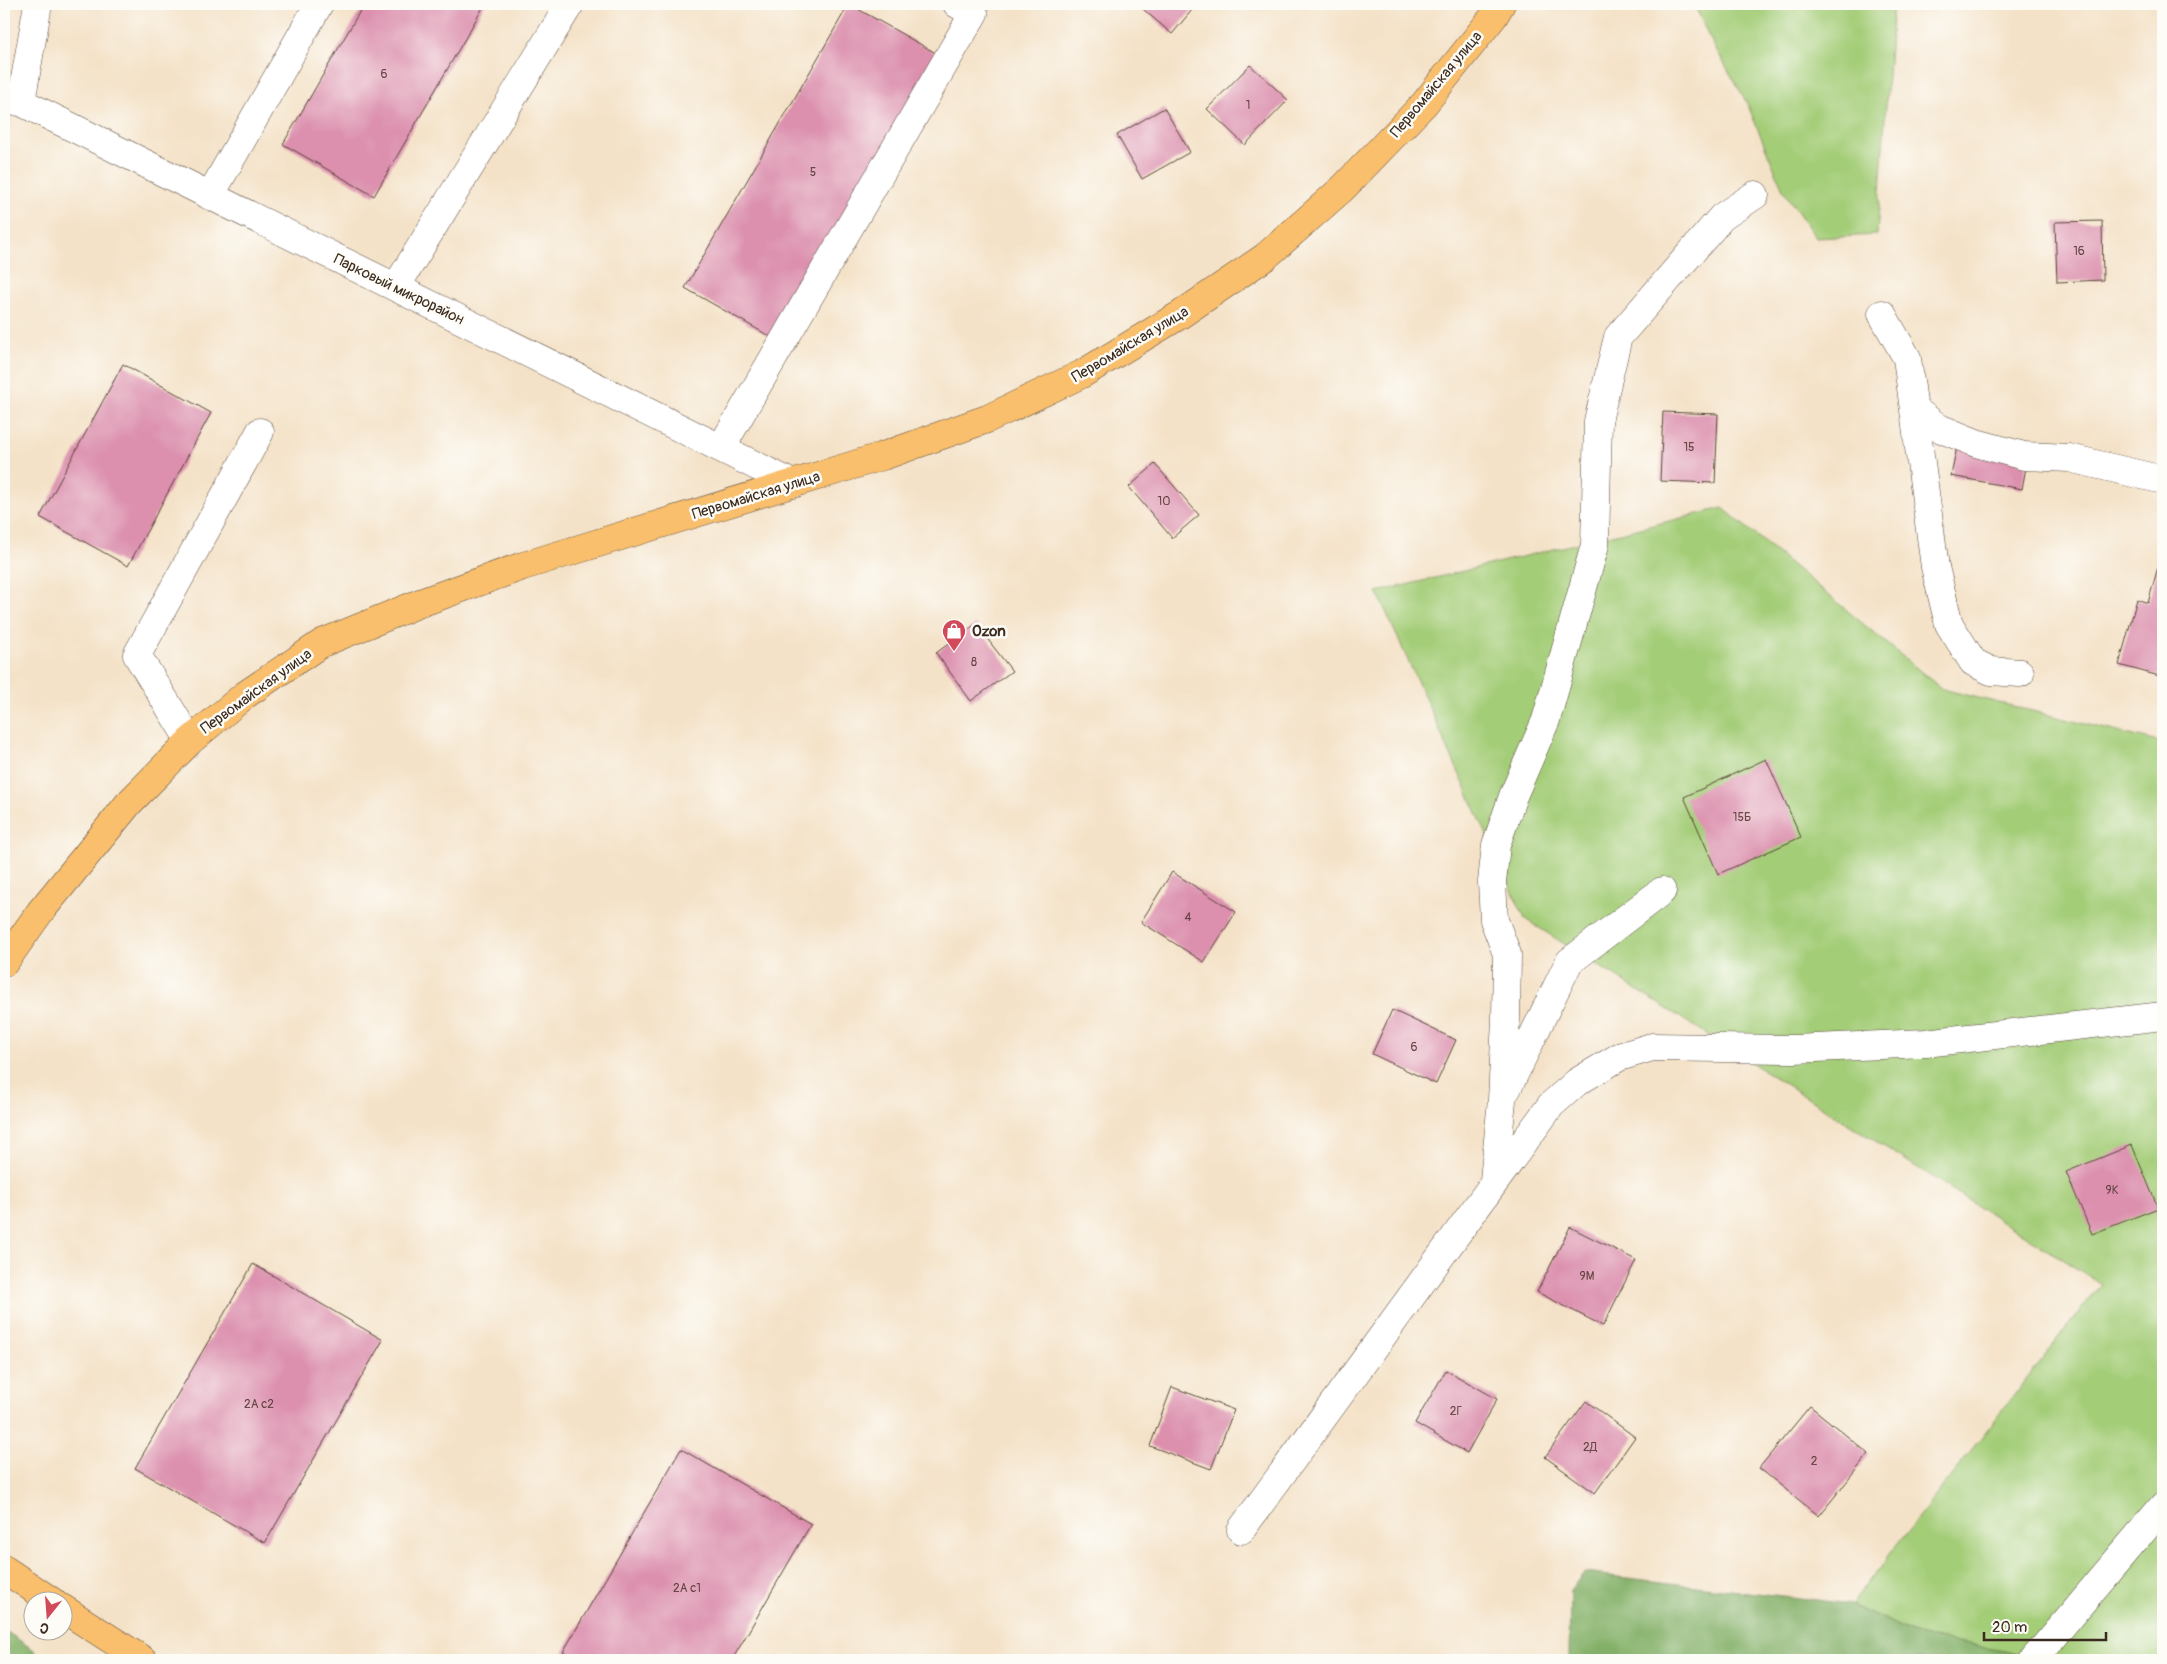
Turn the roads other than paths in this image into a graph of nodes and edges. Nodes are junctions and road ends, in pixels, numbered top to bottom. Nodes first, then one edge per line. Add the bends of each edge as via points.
1 (38, 4) edge
2 (318, 4) edge
3 (570, 4) edge
4 (957, 4) edge
5 (1501, 4) edge
6 (12, 101) edge
7 (1755, 195) dead end
8 (210, 196) junction
9 (396, 288) junction
10 (1882, 314) dead end
11 (1914, 409) junction
12 (260, 432) dead end
13 (721, 448) junction
14 (2159, 479) dead end
15 (792, 484) junction
16 (2020, 673) dead end
17 (190, 741) junction
18 (1662, 891) dead end
19 (4, 963) edge
20 (2163, 1016) edge
21 (1502, 1100) junction
22 (1493, 1184) junction
23 (2163, 1506) edge
24 (1241, 1530) dead end
25 (4, 1569) edge
26 (38, 1592) edge
27 (72, 1614) edge
28 (2034, 1659) edge
29 (143, 1660) edge

1 - 6 street
2 - 8 street
3 - 9 street
4 - 13 street via 974,13
5 - 15 main road, Первомайская улица via 1424,104 1343,188 1265,257 1180,315 1082,374 987,419
6 - 8 street, Парковый микрорайон
7 - 21 street via 1722,217 1618,337 1598,421 1595,545 1546,720 1496,845 1492,882 1494,920 1507,954
8 - 9 street, Парковый микрорайон
9 - 13 street, Парковый микрорайон
10 - 11 street via 1907,358
11 - 14 street via 1939,428 1976,443 2024,456 2069,458
11 - 16 street via 1935,567 1949,624 1973,662 1992,672
12 - 17 street via 137,655
13 - 15 street, Парковый микрорайон
15 - 17 main road, Первомайская улица via 523,566 420,602 322,643 245,696
17 - 19 main road, Первомайская улица via 129,803 40,912
18 - 21 street via 1569,962
20 - 22 street via 1925,1043 1794,1049 1652,1047 1619,1057 1576,1082 1551,1105
21 - 22 street
22 - 24 street
23 - 28 street
25 - 26 main road
27 - 29 main road

